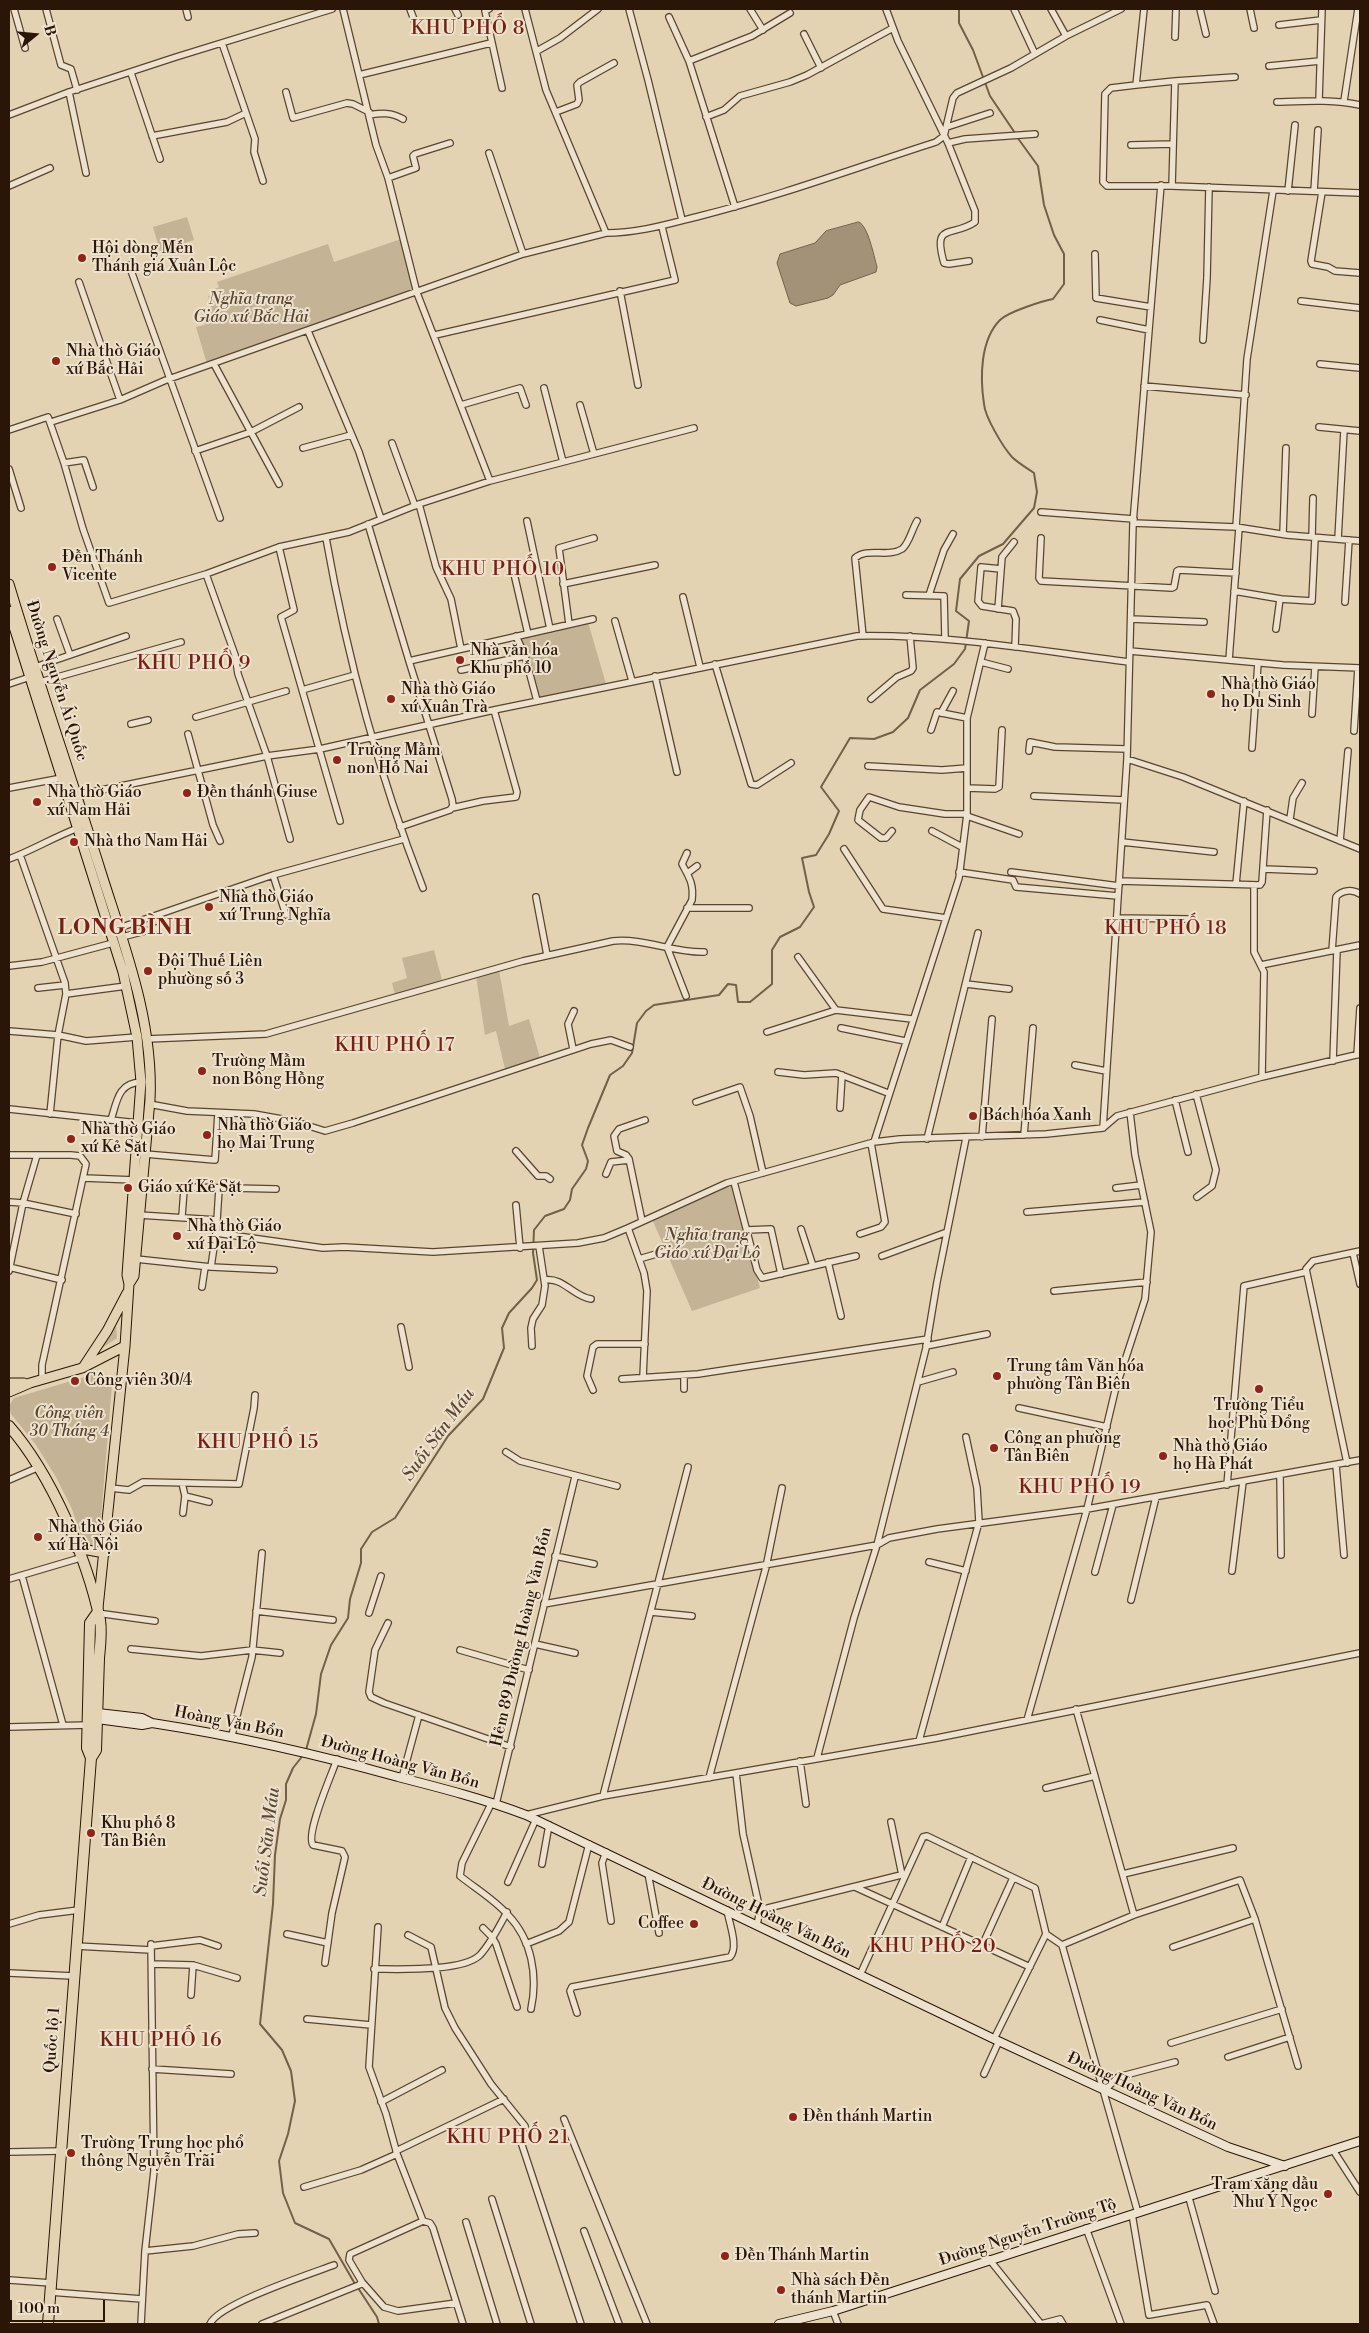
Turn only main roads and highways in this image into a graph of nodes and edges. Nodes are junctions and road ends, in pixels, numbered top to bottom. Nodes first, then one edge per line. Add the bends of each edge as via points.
1 (9, 584) edge
2 (9, 611) edge
3 (12, 629) edge
4 (119, 928) junction
5 (110, 931) junction
6 (129, 1288) junction
7 (125, 1346) junction
8 (82, 1368) junction
9 (9, 1383) edge
10 (30, 1383) junction
11 (9, 1392) edge
12 (9, 1426) edge
13 (105, 1552) junction
14 (78, 1553) junction
15 (98, 1613) junction
16 (93, 1719) junction
17 (309, 1753) joint
18 (1360, 2141) edge
19 (1285, 2166) junction
20 (805, 2321) edge
21 (48, 2324) edge
22 (779, 2324) edge

1 - 4 main road, Đường Nguyễn Ái Quốc
2 - 3 main road, Đường Nguyễn Ái Quốc
3 - 5 main road, Đường Nguyễn Ái Quốc
4 - 5 main road
4 - 6 main road, Đường Nguyễn Ái Quốc via 145,1024 150,1080 136,1259
5 - 6 main road, Đường Nguyễn Ái Quốc via 138,1037 141,1082 127,1275
6 - 7 main road, Đường Nguyễn Ái Quốc
6 - 8 main road via 107,1331
7 - 8 main road
7 - 13 main road, Đường Nguyễn Ái Quốc
8 - 10 main road
9 - 10 main road
10 - 11 main road
12 - 14 highway via 38,1467 64,1515
13 - 14 main road
13 - 15 main road
14 - 15 highway via 95,1594
15 - 16 highway, Quốc lộ 1 via 90,1622
16 - 17 main road, Hoàng Văn Bổn via 142,1718 152,1723
16 - 21 highway, Quốc lộ 1 via 87,1748 91,1758
17 - 19 main road, Đường Hoàng Văn Bổn via 494,1803 536,1819 996,2040 1228,2147
18 - 19 main road
19 - 20 main road, Đường Nguyễn Trường Tộ
20 - 22 main road, Đường Nguyễn Trường Tộ

